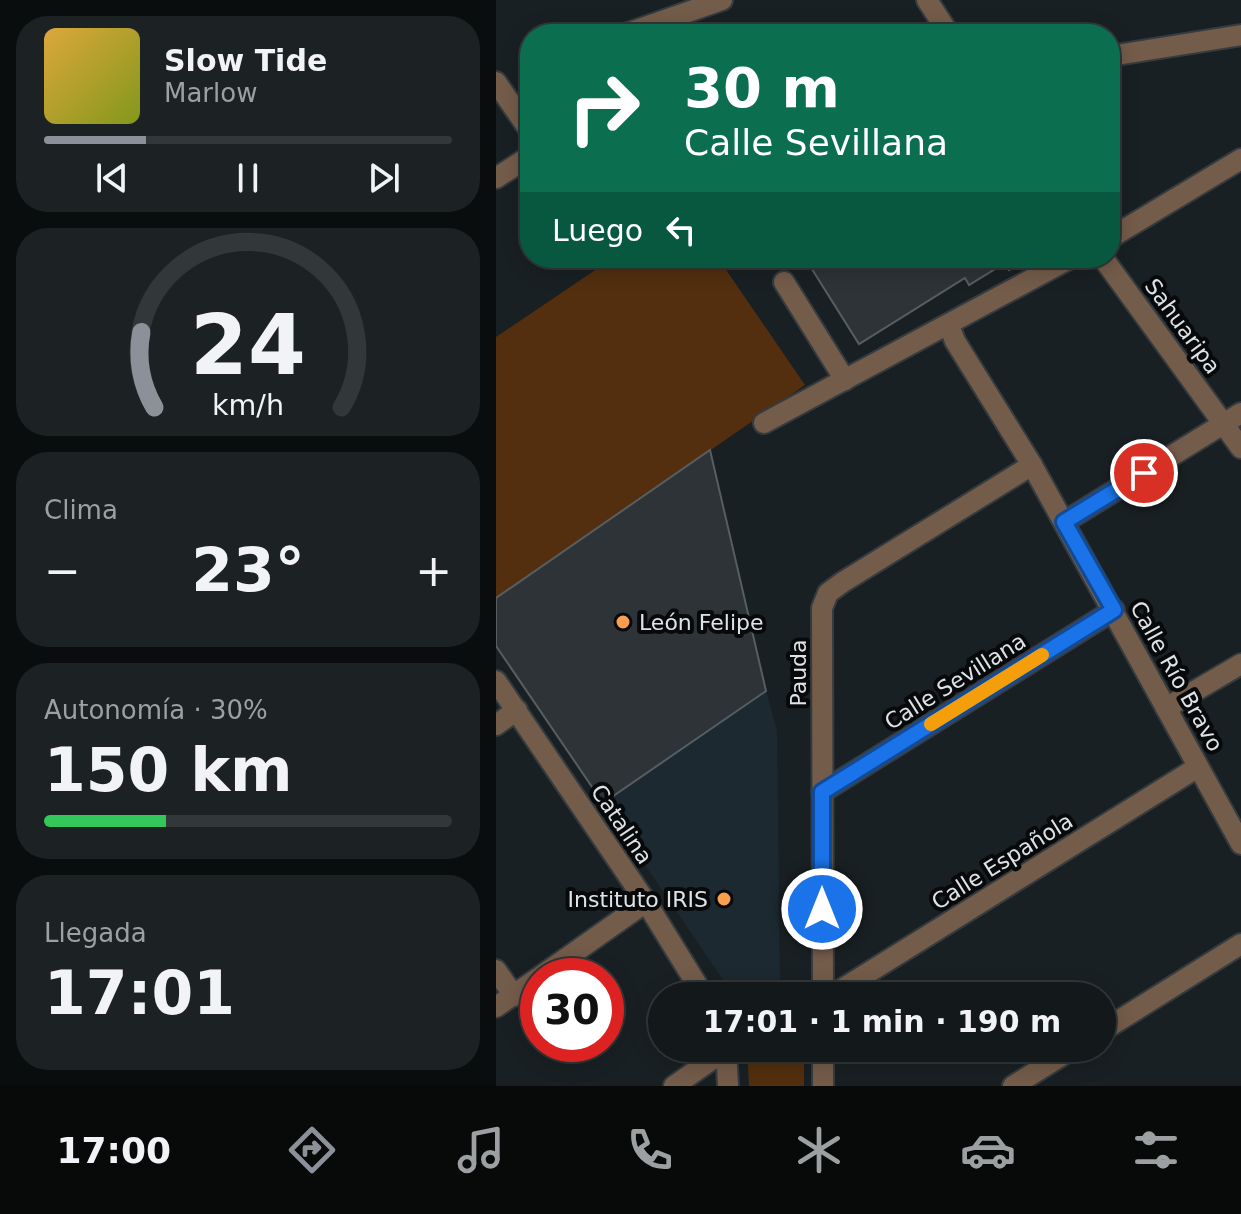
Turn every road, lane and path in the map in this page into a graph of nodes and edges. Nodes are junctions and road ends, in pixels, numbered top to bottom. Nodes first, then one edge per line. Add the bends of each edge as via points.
1 (722, 0) edge
2 (927, 0) edge
3 (654, 24) edge
4 (943, 24) edge
5 (1241, 35) edge
6 (1120, 54) edge
7 (496, 82) edge
8 (520, 117) edge
9 (1241, 159) edge
10 (520, 162) edge
11 (496, 178) edge
12 (1120, 232) edge
13 (1053, 268) edge
14 (1111, 268) edge
15 (784, 282) dead end
16 (949, 325) junction
17 (845, 380) junction
18 (1233, 418) edge
19 (764, 423) dead end
20 (1241, 448) edge
21 (1032, 465) junction
22 (1064, 522) junction
23 (1114, 610) junction
24 (1241, 664) edge
25 (496, 681) edge
26 (1166, 708) junction
27 (517, 710) junction
28 (496, 725) edge
29 (1198, 767) junction
30 (822, 792) junction
31 (1241, 844) edge
32 (646, 902) junction
33 (1241, 944) edge
34 (567, 958) edge
35 (496, 970) edge
36 (695, 982) edge
37 (823, 982) edge
38 (853, 982) edge
39 (505, 1002) edge
40 (1116, 1022) edge
41 (707, 1062) edge
42 (727, 1062) edge
43 (823, 1062) edge
44 (1052, 1062) edge
45 (674, 1086) edge
46 (728, 1086) edge
47 (823, 1086) edge
48 (1013, 1086) edge

1 - 3 street
2 - 4 street
5 - 6 street
7 - 8 street
9 - 12 street
10 - 11 street
13 - 16 street
14 - 18 street, Sahuaripa
15 - 17 street
16 - 17 street
16 - 21 street, Calle Río Bravo
17 - 19 street
18 - 20 street, Sahuaripa
18 - 22 street
21 - 22 street, Calle Río Bravo
21 - 30 street, Pauda via 828,593 822,608
22 - 23 street, Calle Río Bravo
23 - 26 street, Calle Río Bravo
23 - 30 street, Calle Sevillana
24 - 26 street
25 - 27 street, Catalina
26 - 29 street, Calle Río Bravo
27 - 28 street
27 - 32 street, Catalina
29 - 31 street, Calle Río Bravo
29 - 38 street, Calle Española
30 - 37 street, Pauda
32 - 34 street
32 - 36 street, Catalina
33 - 40 street
35 - 39 street
41 - 45 street
42 - 46 street
43 - 47 street
44 - 48 street

